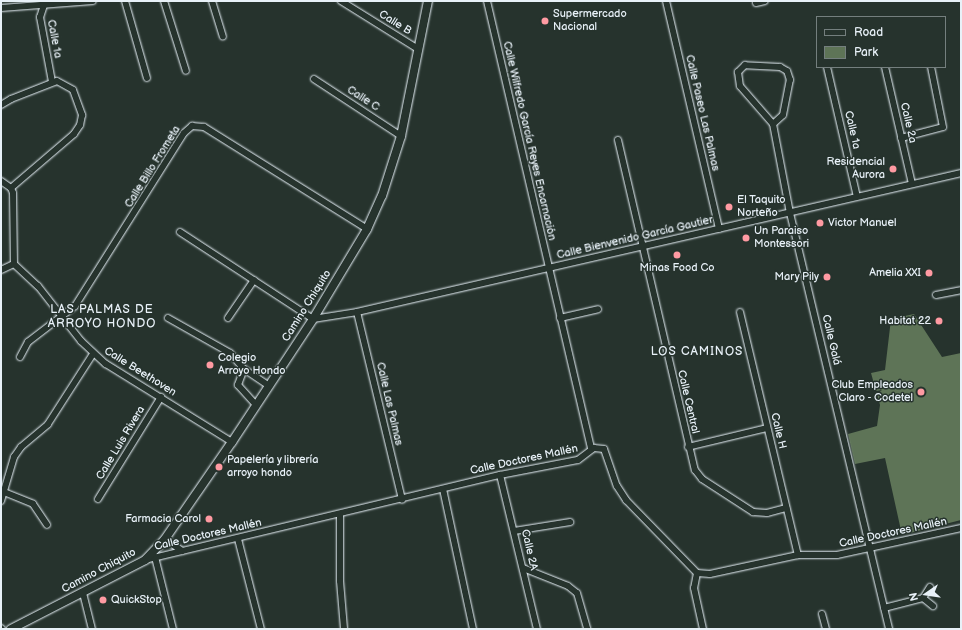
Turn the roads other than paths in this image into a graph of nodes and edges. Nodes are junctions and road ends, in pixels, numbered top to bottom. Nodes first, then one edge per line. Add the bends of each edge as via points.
1 (93, 1) edge
2 (125, 1) edge
3 (164, 1) edge
4 (212, 1) edge
5 (340, 1) edge
6 (428, 1) edge
7 (487, 1) edge
8 (666, 1) edge
9 (765, 1) edge
10 (45, 2) edge
11 (756, 3) dead end
12 (1, 8) edge
13 (223, 36) dead end
14 (418, 49) junction
15 (827, 68) edge
16 (885, 68) edge
17 (931, 68) edge
18 (186, 71) dead end
19 (147, 78) dead end
20 (314, 80) dead end
21 (52, 82) junction
22 (1, 105) edge
23 (773, 124) junction
24 (401, 136) junction
25 (902, 138) junction
26 (618, 140) dead end
27 (961, 173) edge
28 (1, 181) edge
29 (912, 184) junction
30 (11, 188) junction
31 (857, 197) junction
32 (790, 213) junction
33 (367, 229) junction
34 (718, 229) junction
35 (180, 232) dead end
36 (643, 246) junction
37 (14, 264) junction
38 (548, 268) junction
39 (1, 270) edge
40 (254, 280) junction
41 (961, 290) edge
42 (936, 296) dead end
43 (598, 309) dead end
44 (357, 312) junction
45 (740, 312) dead end
46 (63, 316) junction
47 (168, 318) dead end
48 (228, 318) dead end
49 (560, 318) junction
50 (313, 319) junction
51 (93, 354) junction
52 (20, 357) dead end
53 (244, 369) junction
54 (269, 386) junction
55 (161, 397) junction
56 (256, 405) junction
57 (767, 428) junction
58 (232, 442) junction
59 (688, 447) junction
60 (591, 449) junction
61 (500, 475) junction
62 (443, 489) junction
63 (4, 492) junction
64 (98, 499) dead end
65 (402, 500) junction
66 (1, 501) edge
67 (786, 508) junction
68 (340, 515) junction
69 (570, 522) dead end
70 (47, 525) dead end
71 (961, 528) edge
72 (514, 531) junction
73 (165, 539) junction
74 (238, 539) junction
75 (871, 549) junction
76 (182, 551) junction
77 (798, 555) junction
78 (155, 557) junction
79 (145, 560) junction
80 (523, 568) junction
81 (697, 573) junction
82 (930, 587) dead end
83 (83, 593) junction
84 (923, 598) junction
85 (933, 606) dead end
86 (884, 608) junction
87 (822, 614) dead end
88 (11, 629) edge
89 (92, 629) edge
90 (173, 629) edge
91 (261, 629) edge
92 (344, 629) edge
93 (473, 629) edge
94 (537, 629) edge
95 (587, 629) edge
96 (703, 629) edge
97 (826, 629) edge
98 (889, 629) edge

1 - 10 street via 72,4
2 - 19 street
3 - 18 street
4 - 13 street
5 - 14 street, Calle B
6 - 14 main road, Camino Chiquito
7 - 38 street, Calle Wilfredo García Reyes Encarnación
8 - 34 street, Calle Paseo Las Palmas
9 - 11 street
10 - 12 street
10 - 21 street, Calle 1a via 40,17
14 - 24 main road, Camino Chiquito
15 - 31 street, Calle 1a
16 - 25 street, Calle 2a
17 - 25 street via 943,127
20 - 24 street, Calle C
21 - 22 street
21 - 30 street via 62,82 73,90 80,105 80,125 74,134
23 - 23 street via 740,86 738,72 745,65 780,67 789,75 783,115
23 - 32 street, Calle Galá
24 - 33 main road, Camino Chiquito via 382,196
25 - 29 street, Calle 2a
26 - 36 street, Calle Central
27 - 29 street, Calle Bienvenido García Gautier
28 - 30 street
29 - 31 street, Calle Bienvenido García Gautier
30 - 37 street via 14,199
31 - 32 street, Calle Bienvenido García Gautier
32 - 34 street, Calle Bienvenido García Gautier
32 - 75 street, Calle Galá
33 - 46 street, Calle Billo Frometa via 204,127 192,126 184,134 87,289 75,306
33 - 50 main road, Camino Chiquito
34 - 36 street, Calle Bienvenido García Gautier
35 - 40 street
36 - 38 street, Calle Bienvenido García Gautier
36 - 59 street, Calle Central
37 - 39 street
37 - 46 street, Calle Beethoven via 38,286
38 - 44 street, Calle Bienvenido García Gautier
38 - 49 street, Calle Wilfredo García Reyes Encarnación
40 - 48 street
40 - 50 street
41 - 42 street
43 - 49 street
44 - 50 street, Calle Bienvenido García Gautier
44 - 65 street, Calle Las Palmas
45 - 57 street, Calle H
46 - 51 street, Calle Beethoven
46 - 52 street, Calle Billo Frometa via 28,342
47 - 53 street via 230,353
49 - 60 street, Calle Wilfredo García Reyes Encarnación
50 - 54 main road, Camino Chiquito
51 - 55 street, Calle Beethoven
51 - 63 street via 48,424 21,447 14,457
53 - 54 street
53 - 56 street via 238,385
54 - 56 main road, Camino Chiquito
55 - 58 street, Calle Beethoven
55 - 64 street, Calle Luis Rivera
56 - 58 main road, Camino Chiquito
57 - 59 street
57 - 67 street, Calle H
58 - 73 main road, Camino Chiquito
59 - 67 street, Calle Central via 698,475 747,509 760,514
60 - 61 street, Calle Doctores Mallén via 589,454 578,460
60 - 81 street, Calle Doctores Mallén via 604,449 621,494
61 - 62 street, Calle Doctores Mallén
61 - 72 street, Calle 2A
62 - 65 street, Calle Doctores Mallén
62 - 93 street
63 - 66 street
63 - 70 street via 31,502
65 - 68 street, Calle Doctores Mallén
67 - 77 street, Calle H
68 - 74 street, Calle Doctores Mallén
68 - 92 street via 340,581
69 - 72 street
71 - 75 street, Calle Doctores Mallén
72 - 80 street, Calle 2A
73 - 76 street
73 - 79 main road, Camino Chiquito
74 - 76 street, Calle Doctores Mallén
74 - 91 street
75 - 77 street, Calle Doctores Mallén via 837,555
75 - 86 street, Calle Galá
76 - 78 street, Calle Doctores Mallén
77 - 81 street, Calle Doctores Mallén via 710,574
78 - 79 street, Calle Doctores Mallén
78 - 90 street
79 - 83 main road, Camino Chiquito
80 - 94 street, Calle 2A
80 - 95 street via 568,586 577,593
81 - 96 street via 694,588
82 - 84 street
83 - 88 main road, Camino Chiquito
83 - 89 street
84 - 85 street
84 - 86 street
86 - 98 street, Calle Galá
87 - 97 street

